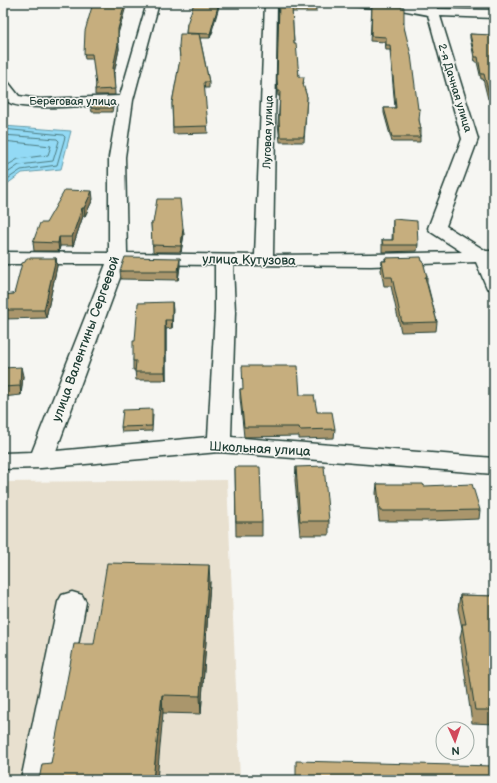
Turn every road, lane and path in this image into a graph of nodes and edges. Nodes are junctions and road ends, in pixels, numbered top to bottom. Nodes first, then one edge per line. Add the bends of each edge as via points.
1 (153, 3) edge
2 (271, 3) edge
3 (349, 3) edge
4 (431, 8) edge
5 (494, 14) edge
6 (3, 84) edge
7 (126, 100) junction
8 (118, 257) junction
9 (488, 257) edge
10 (3, 258) edge
11 (224, 260) junction
12 (264, 261) junction
13 (494, 284) edge
14 (219, 444) junction
15 (41, 460) junction
16 (3, 461) edge
17 (494, 467) edge
18 (72, 602) dead end
19 (37, 780) edge

1 - 7 street, улица Валентины Сергеевой
2 - 12 street, Луговая улица
3 - 4 street
4 - 5 street
4 - 9 street, 2-я Дачная улица via 470,139 437,228
6 - 7 street, Береговая улица via 15,100 40,103
7 - 8 street, улица Валентины Сергеевой via 117,157
8 - 10 street, улица Кутузова
8 - 11 street, улица Кутузова
8 - 15 street, улица Валентины Сергеевой
9 - 12 street, улица Кутузова
9 - 13 street
11 - 12 street, улица Кутузова
11 - 14 street
14 - 15 street, Школьная улица
14 - 17 street, Школьная улица
15 - 16 street, Школьная улица
18 - 19 street

